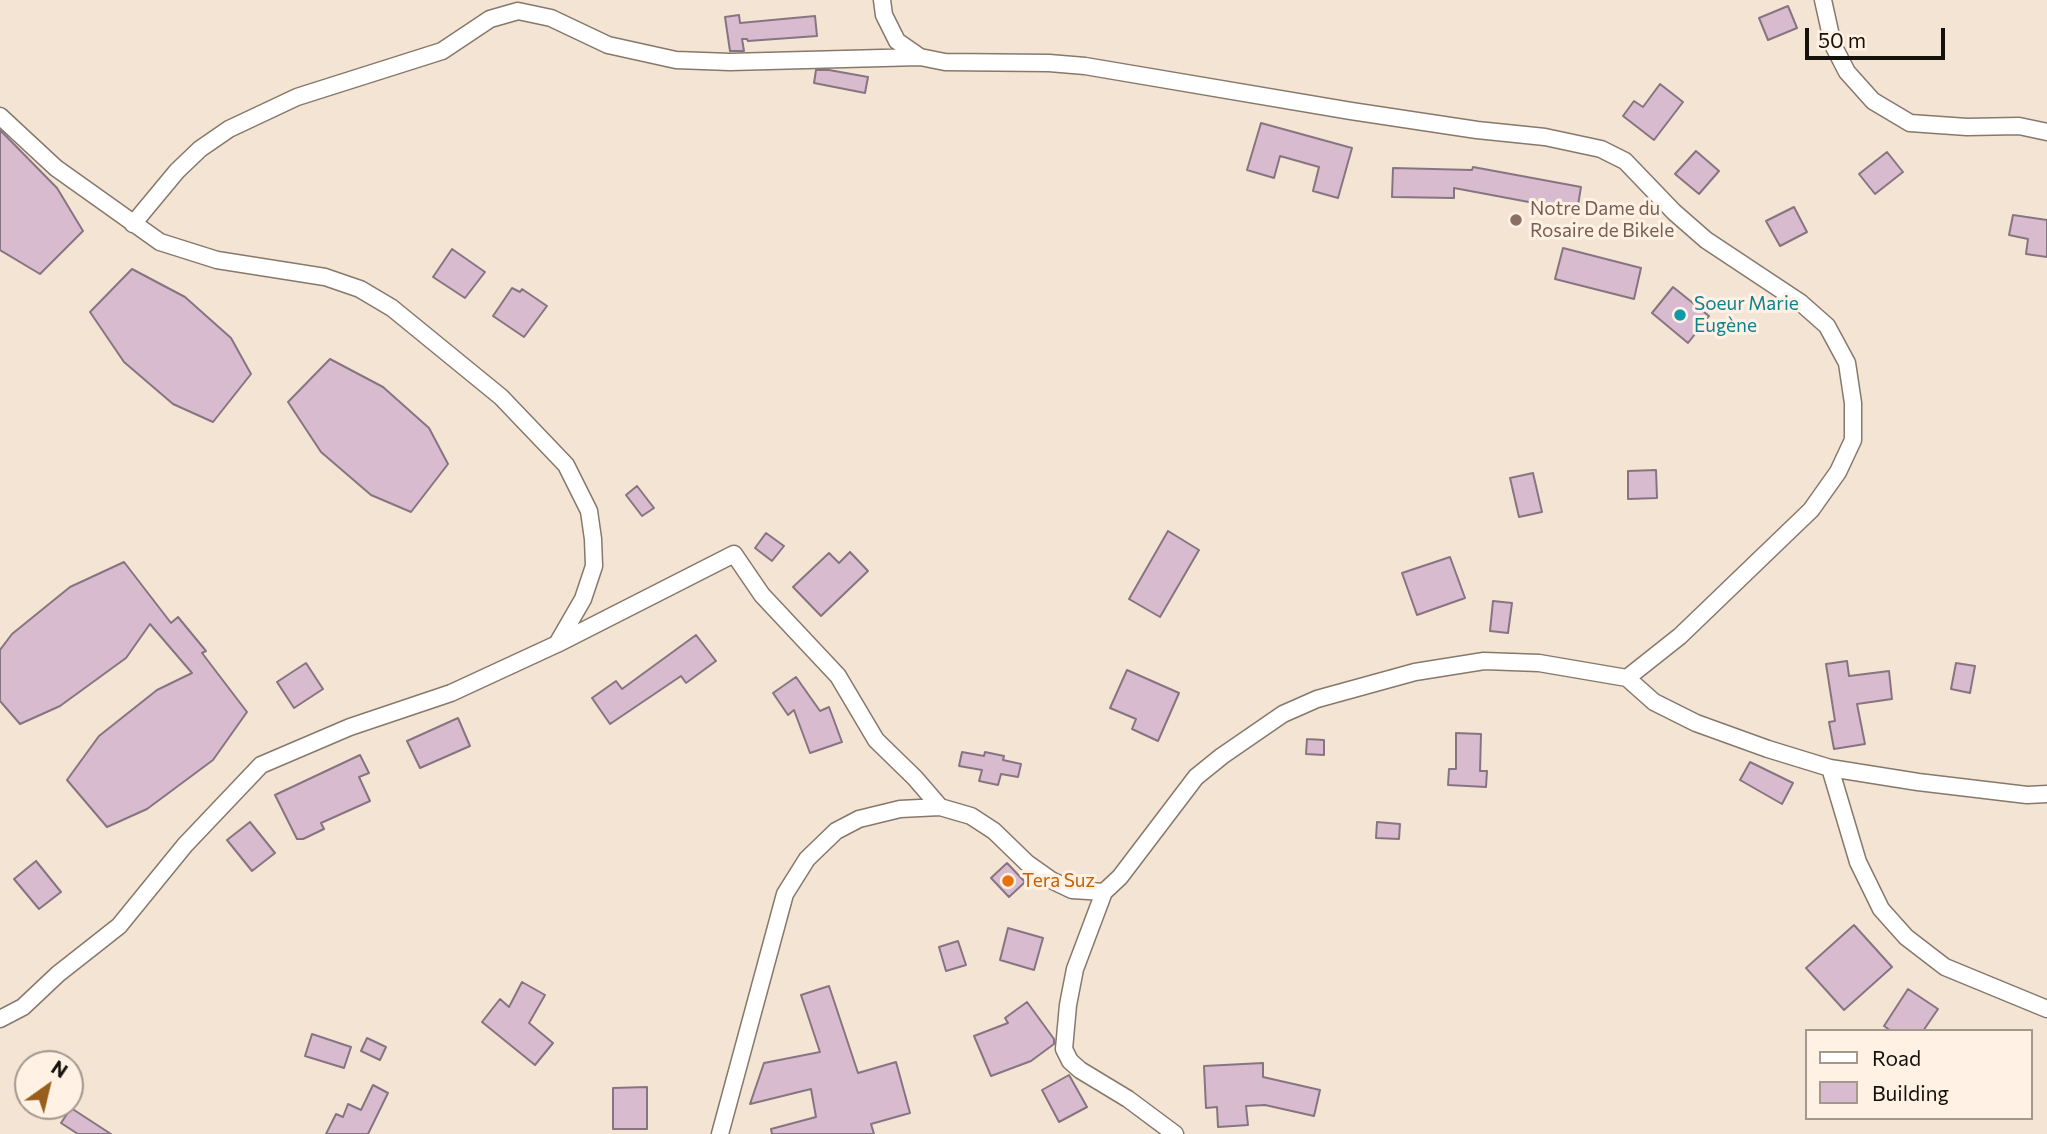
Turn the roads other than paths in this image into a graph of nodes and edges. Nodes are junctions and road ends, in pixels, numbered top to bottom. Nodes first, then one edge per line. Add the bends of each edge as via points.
1 (882, 0) edge
2 (1823, 0) edge
3 (920, 57) junction
4 (0, 116) edge
5 (2047, 132) edge
6 (133, 224) junction
7 (557, 643) junction
8 (1628, 678) junction
9 (1830, 768) junction
10 (2047, 793) edge
11 (940, 807) junction
12 (1104, 892) junction
13 (2047, 1009) edge
14 (0, 1019) edge
15 (720, 1134) edge
16 (1175, 1134) edge

1 - 3 street via 897,41
2 - 5 street via 1833,45 1847,72 1873,101 1910,123 2019,126
3 - 6 street via 676,60 608,45 551,18 518,11 490,19 442,51 297,97 229,129 177,171
3 - 8 street via 945,62 1085,66 1601,149 1625,161 1706,240 1801,303 1827,326 1847,363 1853,440 1838,472 1811,510 1680,636
4 - 6 street via 56,168
6 - 7 street via 160,242 217,260 325,277 360,289 391,308 501,397 566,465 589,511 594,566 583,599
7 - 11 street via 734,554 762,595 838,676 876,740
7 - 14 street via 451,693 350,727 261,765 185,845 119,926 23,1007
8 - 9 street via 1654,702 1696,723
8 - 12 street via 1539,663 1484,661 1435,667 1317,699 1283,714 1196,778 1121,877
9 - 10 street via 2027,795
9 - 13 street via 1858,862 1881,909 1906,937 1945,967
11 - 12 street via 971,816 994,831 1051,880 1072,890
11 - 15 street via 900,809 859,819 836,831 807,859 785,894
12 - 16 street via 1075,970 1064,1049 1080,1070

